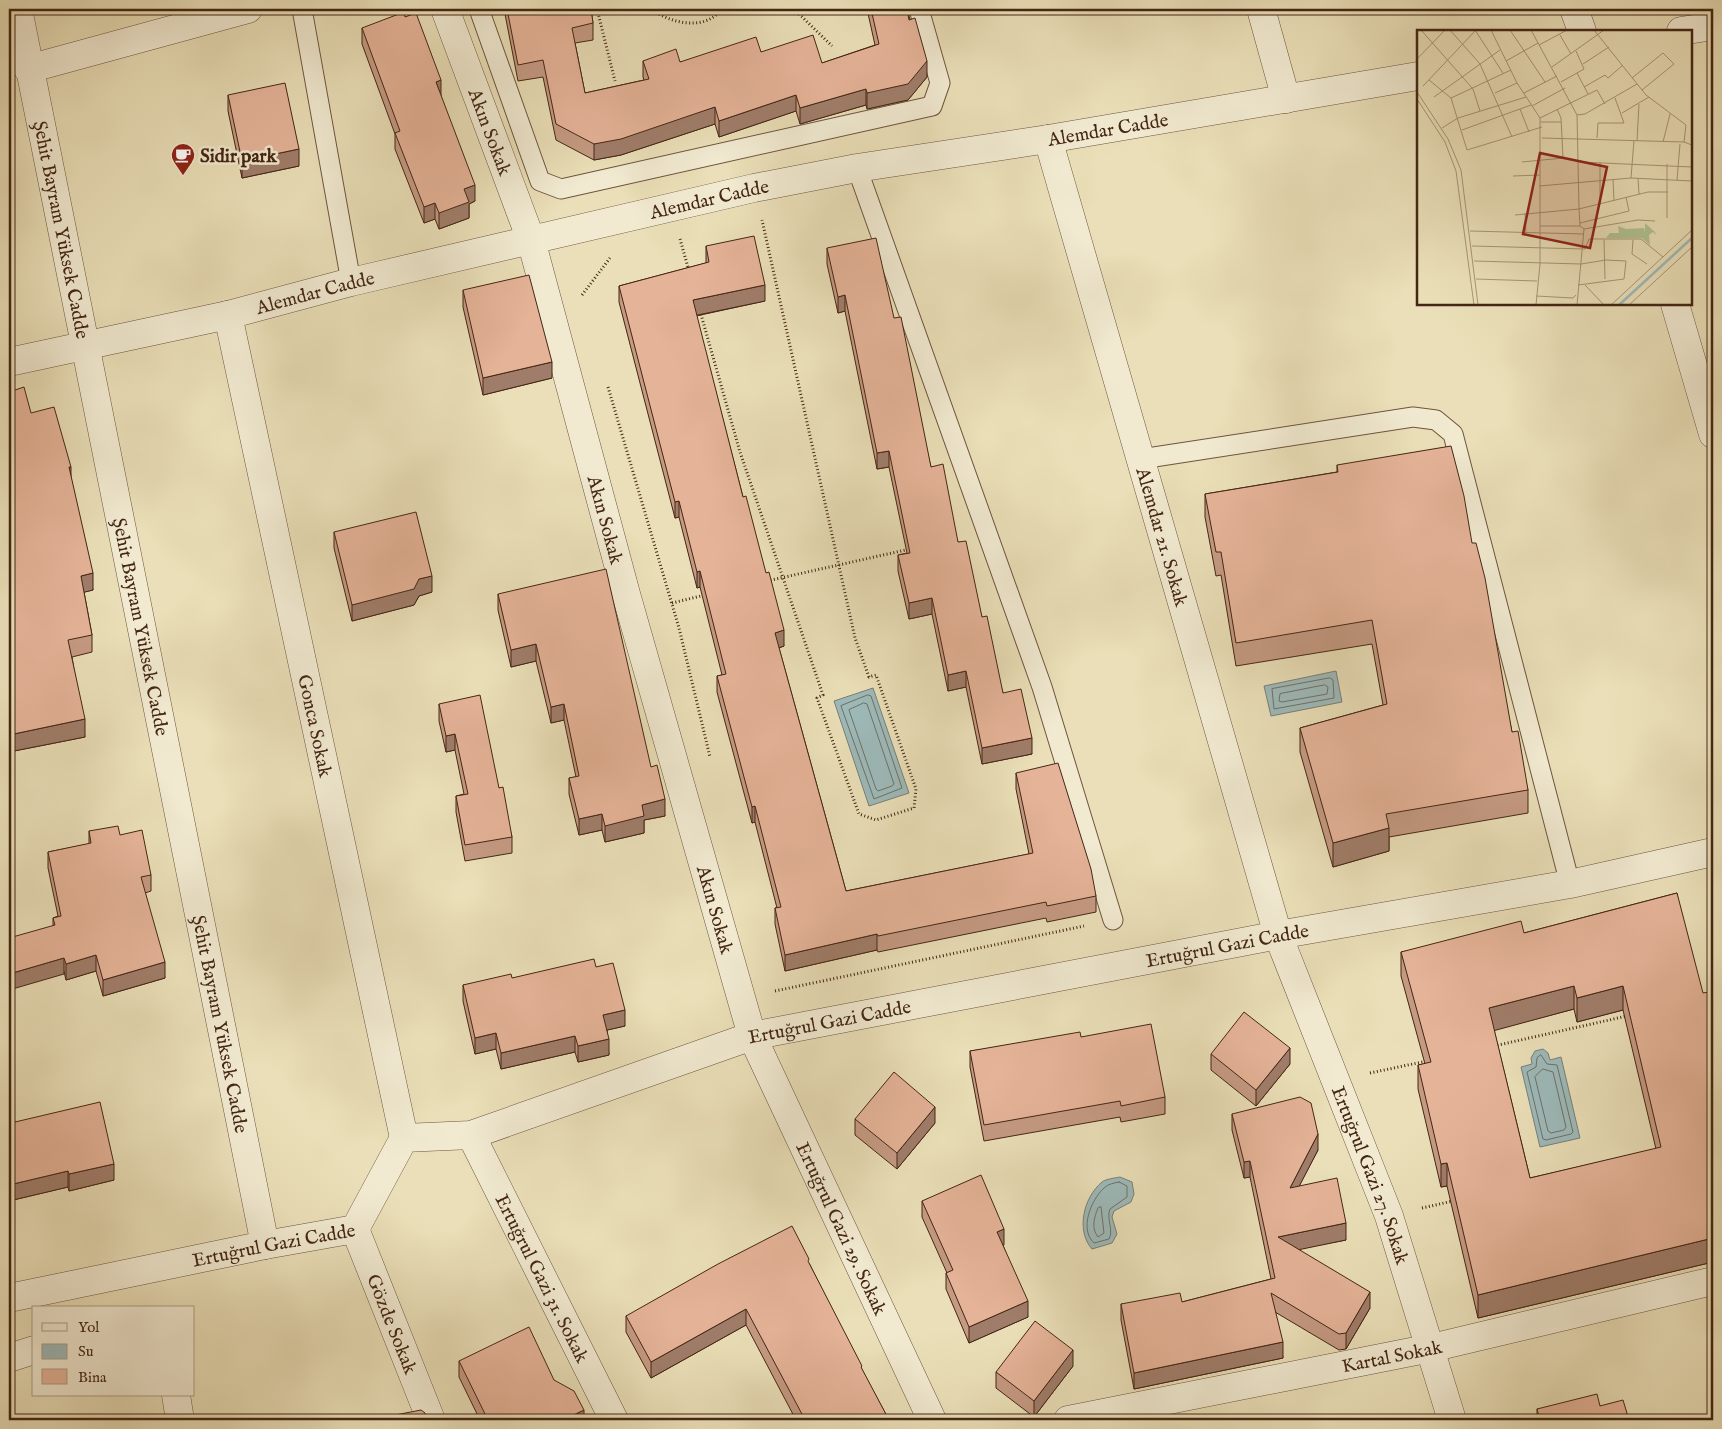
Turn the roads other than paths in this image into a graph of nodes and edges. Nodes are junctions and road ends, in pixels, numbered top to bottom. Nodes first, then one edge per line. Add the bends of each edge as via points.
1 (18, 9) edge
2 (248, 9) edge
3 (302, 9) edge
4 (445, 9) edge
5 (479, 9) edge
6 (919, 9) edge
7 (1261, 9) edge
8 (1574, 9) edge
9 (1713, 26) edge
10 (1582, 30) edge
11 (1687, 30) edge
12 (28, 69) junction
13 (1417, 76) edge
14 (1286, 99) junction
15 (1048, 139) junction
16 (857, 168) junction
17 (530, 240) junction
18 (351, 282) junction
19 (1675, 305) edge
20 (228, 314) junction
21 (84, 344) junction
22 (9, 362) edge
23 (1713, 434) edge
24 (1141, 459) junction
25 (1713, 852) edge
26 (1570, 884) junction
27 (1113, 920) road end
28 (1278, 934) junction
29 (752, 1036) junction
30 (471, 1135) junction
31 (404, 1138) junction
32 (356, 1229) junction
33 (265, 1245) junction
34 (1713, 1281) edge
35 (9, 1298) edge
36 (1431, 1348) junction
37 (32, 1351) edge
38 (9, 1358) edge
39 (176, 1396) edge
40 (180, 1420) edge
41 (431, 1420) edge
42 (614, 1420) edge
43 (932, 1420) edge
44 (1068, 1420) edge
45 (1452, 1420) edge

1 - 12 street, Şehit Bayram Yüksek Cadde
2 - 12 street
3 - 18 lane
4 - 17 street, Akın Sokak
5 - 6 lane via 540,181 561,189 932,106 940,83
7 - 14 street
8 - 10 street
9 - 11 street
12 - 21 street, Şehit Bayram Yüksek Cadde
13 - 14 street, Alemdar Cadde
14 - 15 street, Alemdar Cadde
15 - 16 street, Alemdar Cadde
15 - 24 street, Alemdar 21. Sokak
16 - 17 street, Alemdar Cadde via 754,188
16 - 27 lane via 1042,687
17 - 18 street, Alemdar Cadde
17 - 29 street, Akın Sokak via 626,594
18 - 20 street, Alemdar Cadde
19 - 23 street
20 - 21 street, Alemdar Cadde
20 - 31 street, Gonca Sokak
21 - 22 street, Alemdar Cadde
21 - 33 street, Şehit Bayram Yüksek Cadde
24 - 26 lane via 1413,417 1436,420 1453,434
24 - 28 street, Alemdar 21. Sokak
25 - 26 street, Ertuğrul Gazi Cadde
26 - 28 street, Ertuğrul Gazi Cadde
28 - 29 street, Ertuğrul Gazi Cadde
28 - 36 street, Ertuğrul Gazi 27. Sokak via 1389,1216
29 - 30 street, Ertuğrul Gazi Cadde
29 - 43 street, Ertuğrul Gazi 29. Sokak
30 - 31 street, Ertuğrul Gazi Cadde
30 - 42 street, Ertuğrul Gazi 31. Sokak
31 - 32 street, Ertuğrul Gazi Cadde
32 - 33 street, Ertuğrul Gazi Cadde
32 - 41 street, Gözde Sokak
33 - 35 street, Ertuğrul Gazi Cadde
34 - 36 street, Kartal Sokak
36 - 44 street, Kartal Sokak
36 - 45 street, Ertuğrul Gazi 27. Sokak
37 - 38 street
39 - 40 street

